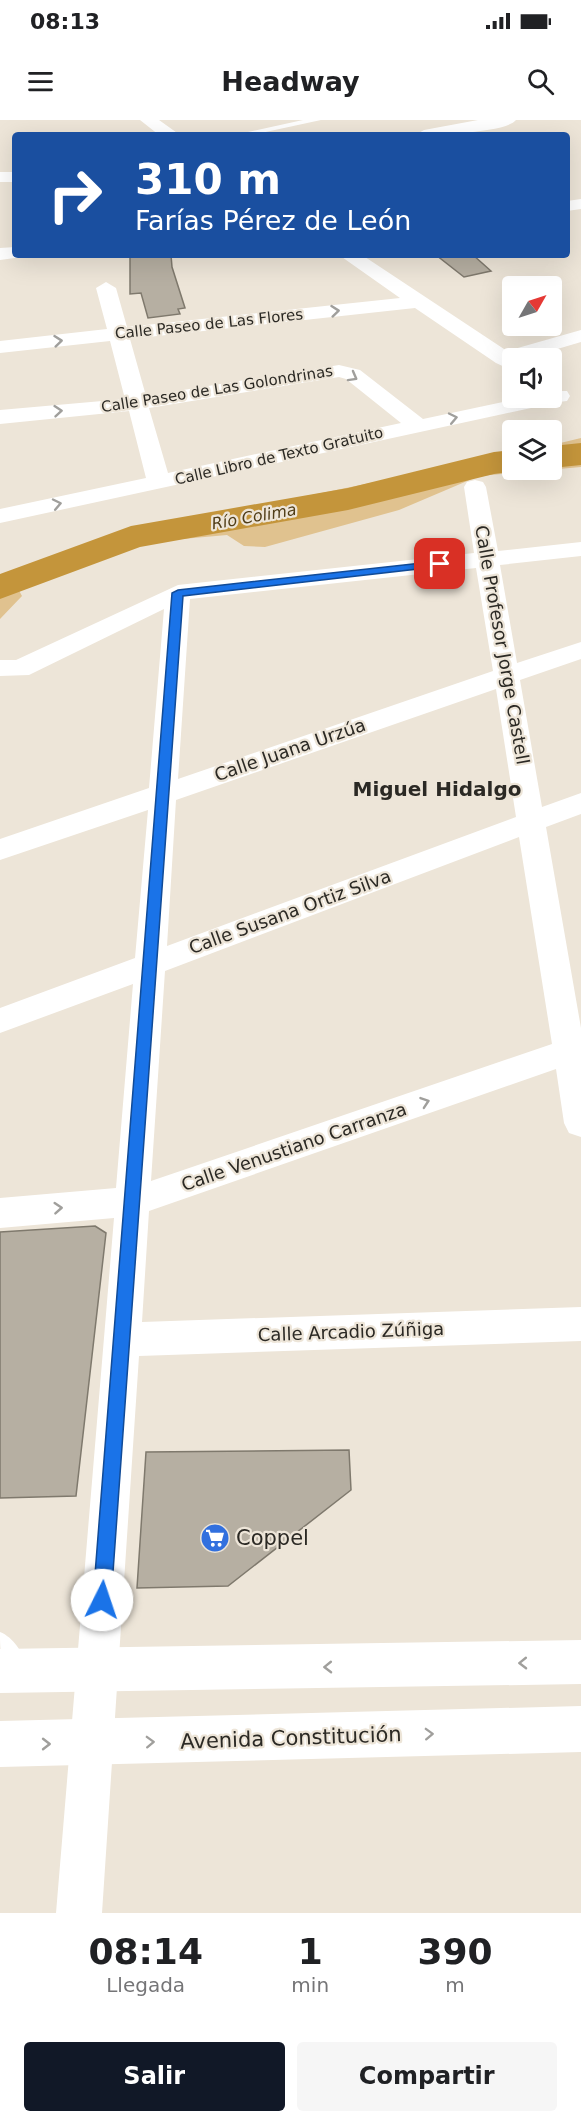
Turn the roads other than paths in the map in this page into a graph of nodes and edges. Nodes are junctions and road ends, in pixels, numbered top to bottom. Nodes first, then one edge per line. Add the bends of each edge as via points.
1 (148, 120) edge
2 (317, 120) edge
3 (507, 120) edge
4 (166, 132) edge
5 (254, 132) edge
6 (441, 132) edge
7 (353, 258) edge
8 (106, 288) dead end
9 (418, 302) junction
10 (118, 334) junction
11 (581, 336) edge
12 (0, 347) edge
13 (547, 348) edge
14 (502, 358) edge
15 (138, 404) junction
16 (508, 408) edge
17 (0, 417) edge
18 (417, 425) junction
19 (159, 483) junction
20 (475, 487) dead end
21 (0, 516) edge
22 (581, 549) edge
23 (488, 559) junction
24 (178, 593) junction
25 (581, 650) edge
26 (0, 668) edge
27 (509, 675) junction
28 (163, 794) junction
29 (581, 803) edge
30 (532, 822) junction
31 (0, 850) edge
32 (150, 964) junction
33 (0, 1021) edge
34 (575, 1049) edge
35 (581, 1123) edge
36 (132, 1203) junction
37 (0, 1213) edge
38 (581, 1324) edge
39 (122, 1340) junction
40 (7, 1662) edge
41 (581, 1662) edge
42 (97, 1671) junction
43 (581, 1729) edge
44 (91, 1743) junction
45 (0, 1744) edge
46 (79, 1913) edge

1 - 4 street
2 - 5 lane
3 - 6 street
7 - 9 street
8 - 10 street
10 -> 9 street, Calle Paseo de Las Flores
9 - 14 street
12 -> 10 street, Calle Paseo de Las Flores
10 - 15 street
11 - 13 street
17 -> 15 street, Calle Paseo de Las Golondrinas
15 -> 18 street, Calle Paseo de Las Golondrinas via 339,370 353,374
15 - 19 street
18 -> 16 street, Calle Libro de Texto Gratuito
18 - 19 street, Calle Libro de Texto Gratuito
21 -> 19 street, Calle Libro de Texto Gratuito
20 - 23 street, Calle Profesor Jorge Castell
22 - 23 street
23 - 24 street
23 - 27 street, Calle Profesor Jorge Castell
24 - 26 street via 20,669
24 - 28 street
25 - 27 street, Calle Juana Urzúa
27 - 28 street, Calle Juana Urzúa
27 - 30 street, Calle Profesor Jorge Castell
28 - 31 street, Calle Juana Urzúa
28 - 32 street
29 - 30 street, Calle Susana Ortiz Silva
30 - 32 street, Calle Susana Ortiz Silva
30 - 34 street, Calle Profesor Jorge Castell
32 - 33 street, Calle Susana Ortiz Silva
32 - 36 street
34 - 35 street, Calle Profesor Jorge Castell
36 -> 34 street, Calle Venustiano Carranza
37 -> 36 street, Calle Venustiano Carranza
36 - 39 street
38 - 39 street, Calle Arcadio Zúñiga
39 - 42 street
40 - 42 street
41 -> 42 street
42 - 44 street
44 -> 43 street, Avenida Constitución
45 -> 44 street, Avenida Constitución
44 - 46 street

